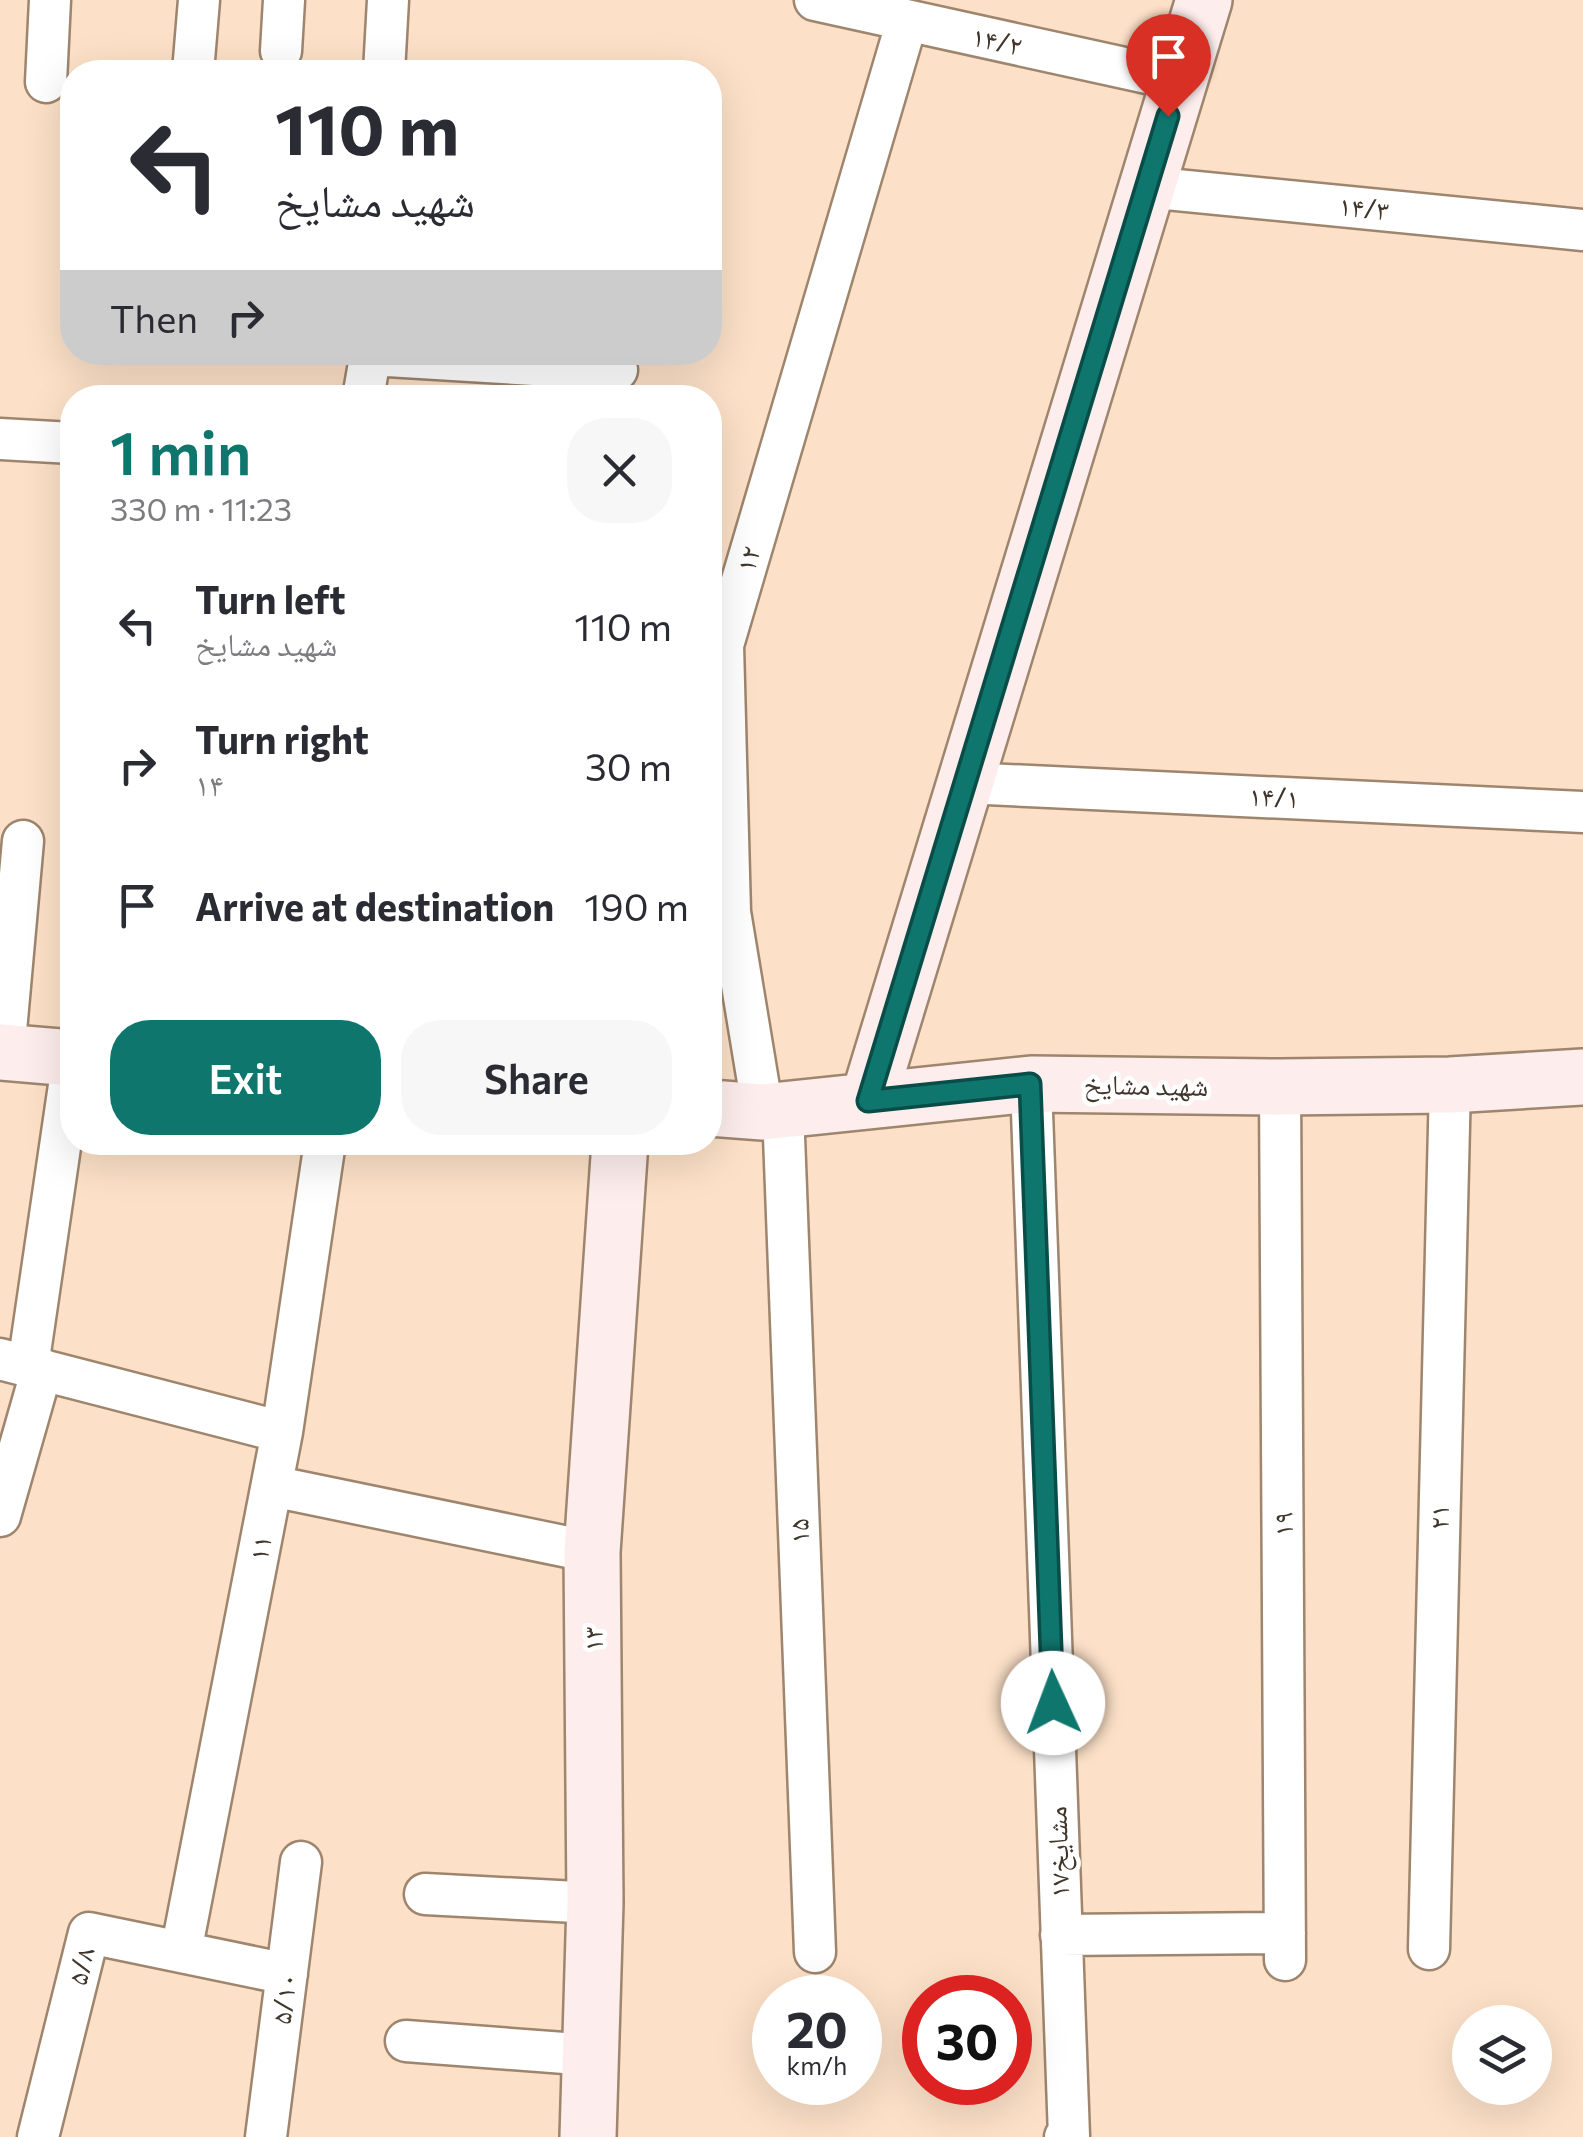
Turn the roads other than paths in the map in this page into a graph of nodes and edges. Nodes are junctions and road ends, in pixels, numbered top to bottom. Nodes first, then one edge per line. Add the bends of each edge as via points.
1 (50, 0) edge
2 (199, 0) edge
3 (284, 0) edge
4 (388, 0) edge
5 (816, 0) edge
6 (1204, 0) edge
7 (907, 22) junction
8 (281, 51) dead end
9 (194, 60) edge
10 (385, 60) edge
11 (1179, 80) junction
12 (46, 82) dead end
13 (1146, 187) junction
14 (1583, 230) edge
15 (541, 365) edge
16 (618, 370) dead end
17 (0, 439) edge
18 (60, 442) edge
19 (728, 562) edge
20 (965, 783) junction
21 (1583, 812) edge
22 (23, 842) dead end
23 (2, 1052) edge
24 (60, 1060) edge
25 (1583, 1077) edge
26 (1030, 1084) junction
27 (1450, 1085) junction
28 (1280, 1087) junction
29 (868, 1101) junction
30 (722, 1109) edge
31 (773, 1111) junction
32 (60, 1136) edge
33 (322, 1155) edge
34 (619, 1155) edge
35 (23, 1365) edge
36 (282, 1432) junction
37 (272, 1486) junction
38 (0, 1516) edge
39 (592, 1552) junction
40 (301, 1862) dead end
41 (425, 1894) dead end
42 (595, 1903) junction
43 (1061, 1935) junction
44 (1429, 1949) dead end
45 (180, 1952) junction
46 (814, 1952) dead end
47 (287, 1974) junction
48 (406, 2041) dead end
49 (591, 2054) junction
50 (38, 2137) edge
51 (266, 2137) edge
52 (588, 2137) edge
53 (1064, 2137) edge

1 - 12 street
2 - 9 street
3 - 8 street
4 - 10 street
5 - 7 street, ۱۴/۲
6 - 11 street
7 - 11 street, ۱۴/۲
7 - 19 street, ۱۲
11 - 13 street
13 - 14 street, ۱۴/۳
13 - 20 street
15 - 16 street
17 - 18 street
19 - 31 street, ۱۲ via 723,645 730,912
20 - 21 street, ۱۴/۱
20 - 29 street
22 - 23 street
23 - 24 street
25 - 27 street, شهید مشایخ
26 - 28 street, شهید مشایخ
26 - 29 street, شهید مشایخ
26 - 43 street, ۱۷مشایخ
27 - 28 street, شهید مشایخ
27 - 44 street, ۲۱
28 - 43 street, ۱۹ via 1285,1946
29 - 31 street, شهید مشایخ
30 - 31 street, شهید مشایخ
31 - 46 street, ۱۵
32 - 35 street
33 - 36 street, ۱۱
34 - 39 street, ۱۳
35 - 36 street
35 - 38 street
36 - 37 street, ۱۱
37 - 39 street
37 - 45 street, ۱۱
39 - 42 street, ۱۳
40 - 47 street, ۵/۱۰
41 - 42 street
42 - 49 street, ۱۳
43 - 53 street, ۱۷مشایخ
45 - 47 street, ۵/۸
45 - 50 street, ۵/۸ via 89,1933
47 - 51 street, ۵/۱۰
48 - 49 street
49 - 52 street, ۱۳

